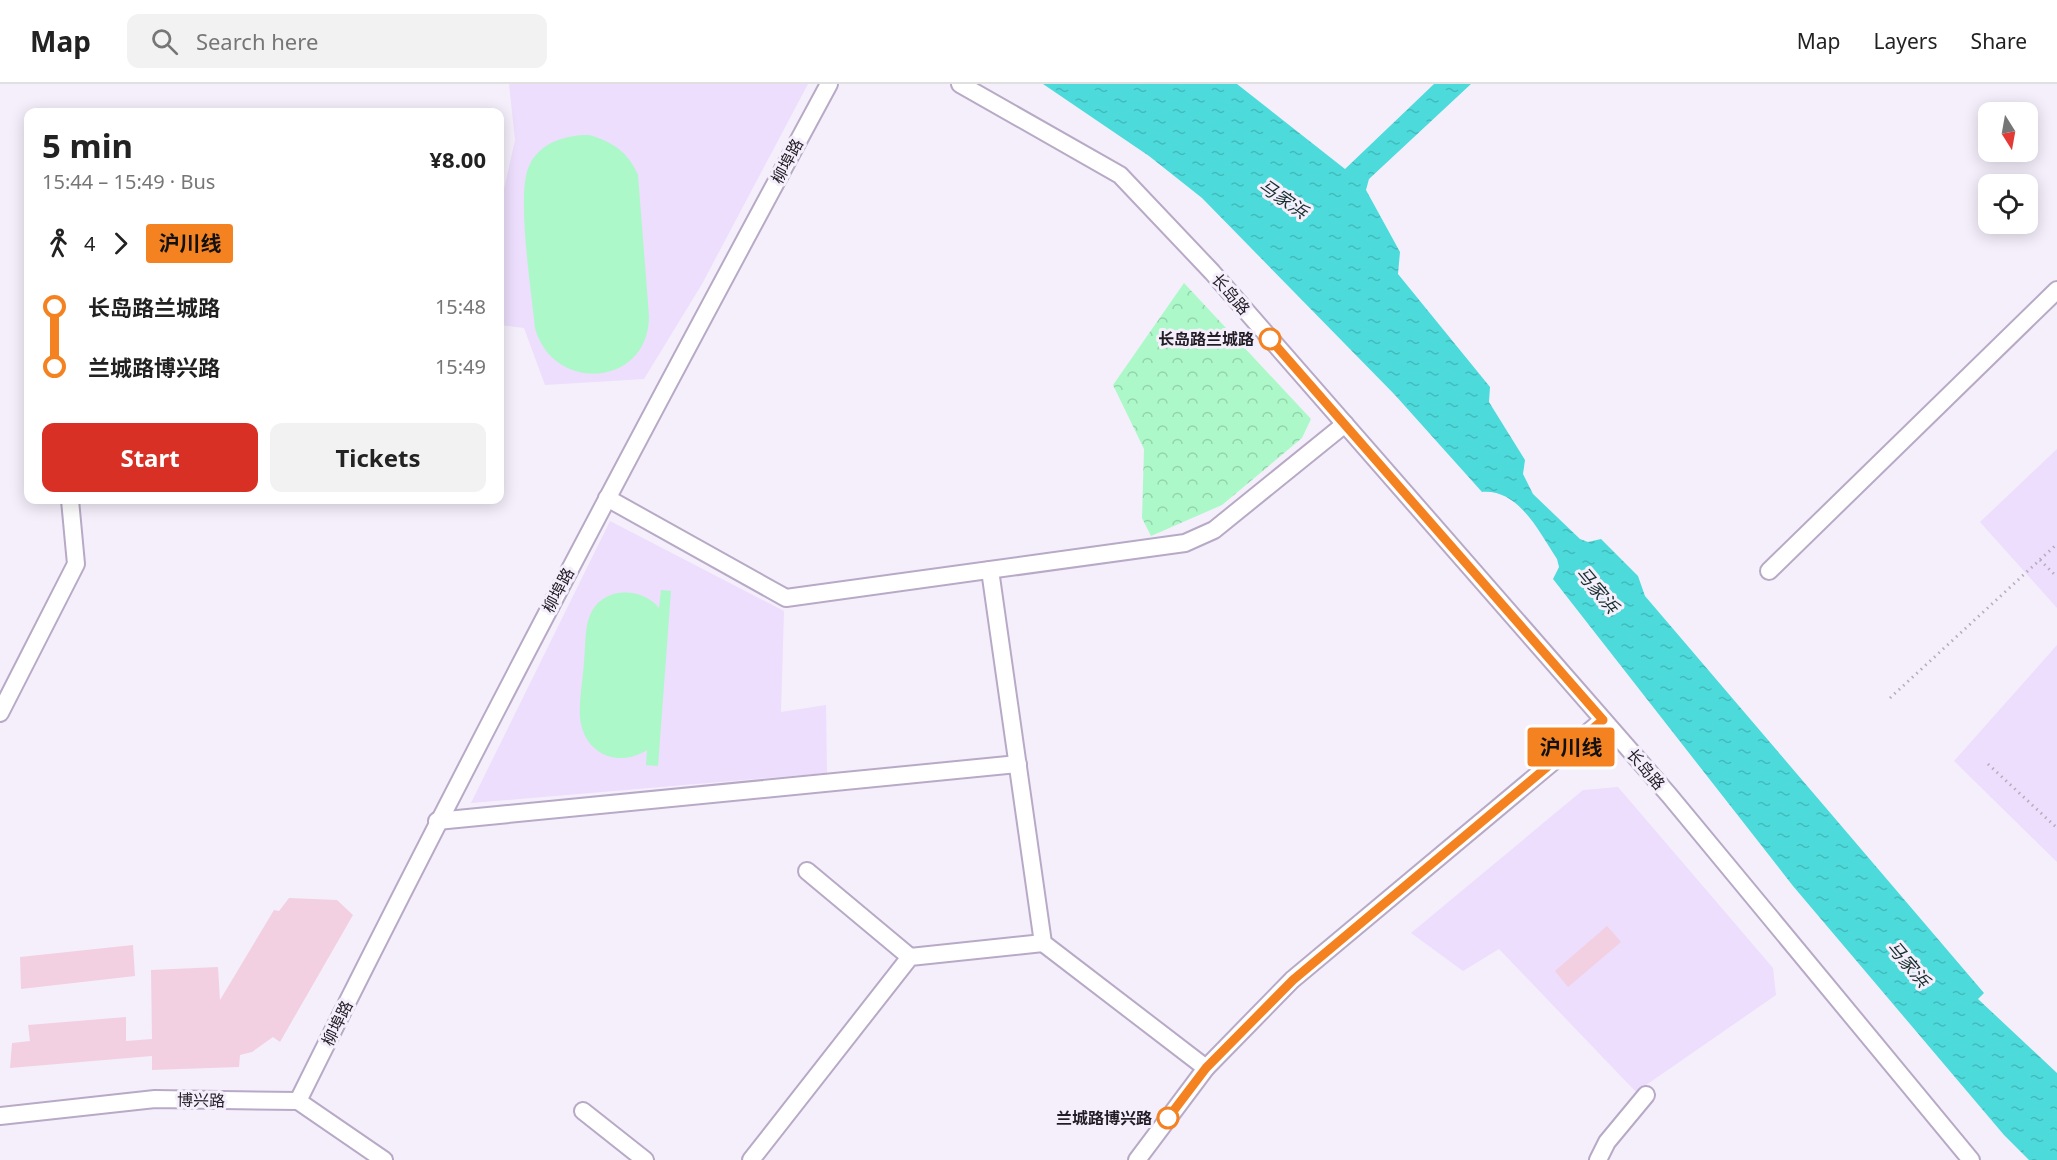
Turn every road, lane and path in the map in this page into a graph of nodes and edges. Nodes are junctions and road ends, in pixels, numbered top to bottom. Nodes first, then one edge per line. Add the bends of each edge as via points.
1 (829, 84) edge
2 (960, 84) edge
3 (2057, 290) edge
4 (1345, 424) junction
5 (607, 498) junction
6 (70, 504) edge
7 (2057, 544) edge
8 (2040, 560) junction
9 (990, 570) junction
10 (1769, 571) dead end
11 (2057, 577) edge
12 (1890, 698) dead end
13 (0, 713) edge
14 (1603, 720) junction
15 (1018, 764) junction
16 (1988, 764) dead end
17 (437, 821) junction
18 (2057, 828) edge
19 (807, 872) dead end
20 (1043, 943) junction
21 (910, 957) junction
22 (1206, 1068) junction
23 (1646, 1095) dead end
24 (298, 1101) junction
25 (583, 1112) dead end
26 (0, 1116) edge
27 (384, 1160) edge
28 (645, 1160) edge
29 (751, 1160) edge
30 (1137, 1160) edge
31 (1598, 1160) edge
32 (1971, 1160) edge

1 - 5 street, 柳埠路
2 - 4 street, 长岛路 via 1120,176 1212,272
3 - 10 street
4 - 9 street via 1214,530 1185,543
4 - 14 street, 长岛路
5 - 9 street via 786,598
5 - 17 street, 柳埠路
6 - 13 street via 76,564
7 - 8 path
8 - 11 path
8 - 12 path
9 - 15 street
14 - 22 street via 1293,980
14 - 32 street, 长岛路
15 - 17 street
15 - 20 street
16 - 18 path
17 - 24 street, 柳埠路
19 - 21 street
20 - 21 street
20 - 22 street
21 - 29 street
22 - 30 street
23 - 31 street via 1607,1142
24 - 26 street, 博兴路 via 156,1099
24 - 27 street
25 - 28 street

